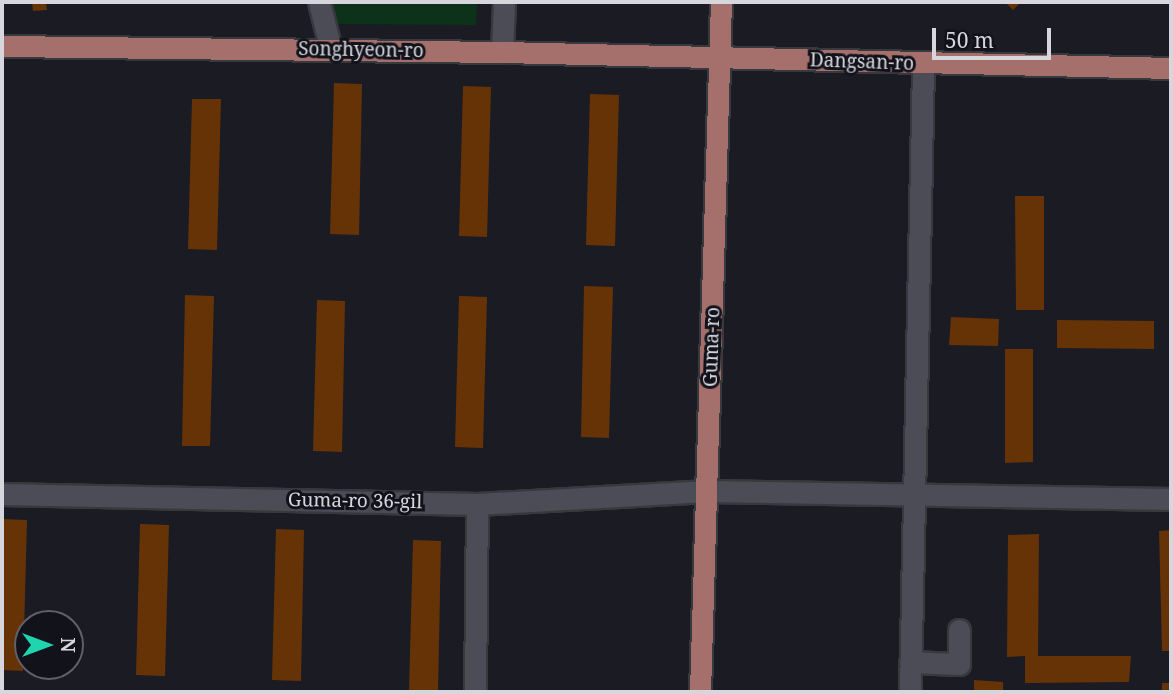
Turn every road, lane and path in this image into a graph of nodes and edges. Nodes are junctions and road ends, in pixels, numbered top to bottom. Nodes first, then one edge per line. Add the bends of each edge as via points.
1 (319, 2) edge
2 (504, 2) edge
3 (721, 2) edge
4 (2, 46) edge
5 (331, 50) junction
6 (502, 52) junction
7 (720, 58) junction
8 (923, 64) junction
9 (1171, 68) edge
10 (708, 491) junction
11 (2, 494) edge
12 (912, 495) junction
13 (1171, 499) edge
14 (477, 503) junction
15 (959, 630) dead end
16 (911, 662) junction
17 (475, 692) edge
18 (700, 692) edge
19 (910, 692) edge

1 - 5 street
2 - 6 street
3 - 7 main road, Guma-ro
4 - 5 main road, Songhyeon-ro
5 - 6 main road, Songhyeon-ro
6 - 7 main road, Songhyeon-ro
7 - 8 main road, Dangsan-ro
7 - 10 main road, Guma-ro
8 - 9 main road, Dangsan-ro
8 - 12 street
10 - 12 street, Guma-ro 36-gil
10 - 14 street, Guma-ro 36-gil
10 - 18 main road, Guma-ro
11 - 14 street, Guma-ro 36-gil
12 - 13 street, Guma-ro 36-gil
12 - 16 street
14 - 17 street
15 - 16 street via 958,664
16 - 19 street

